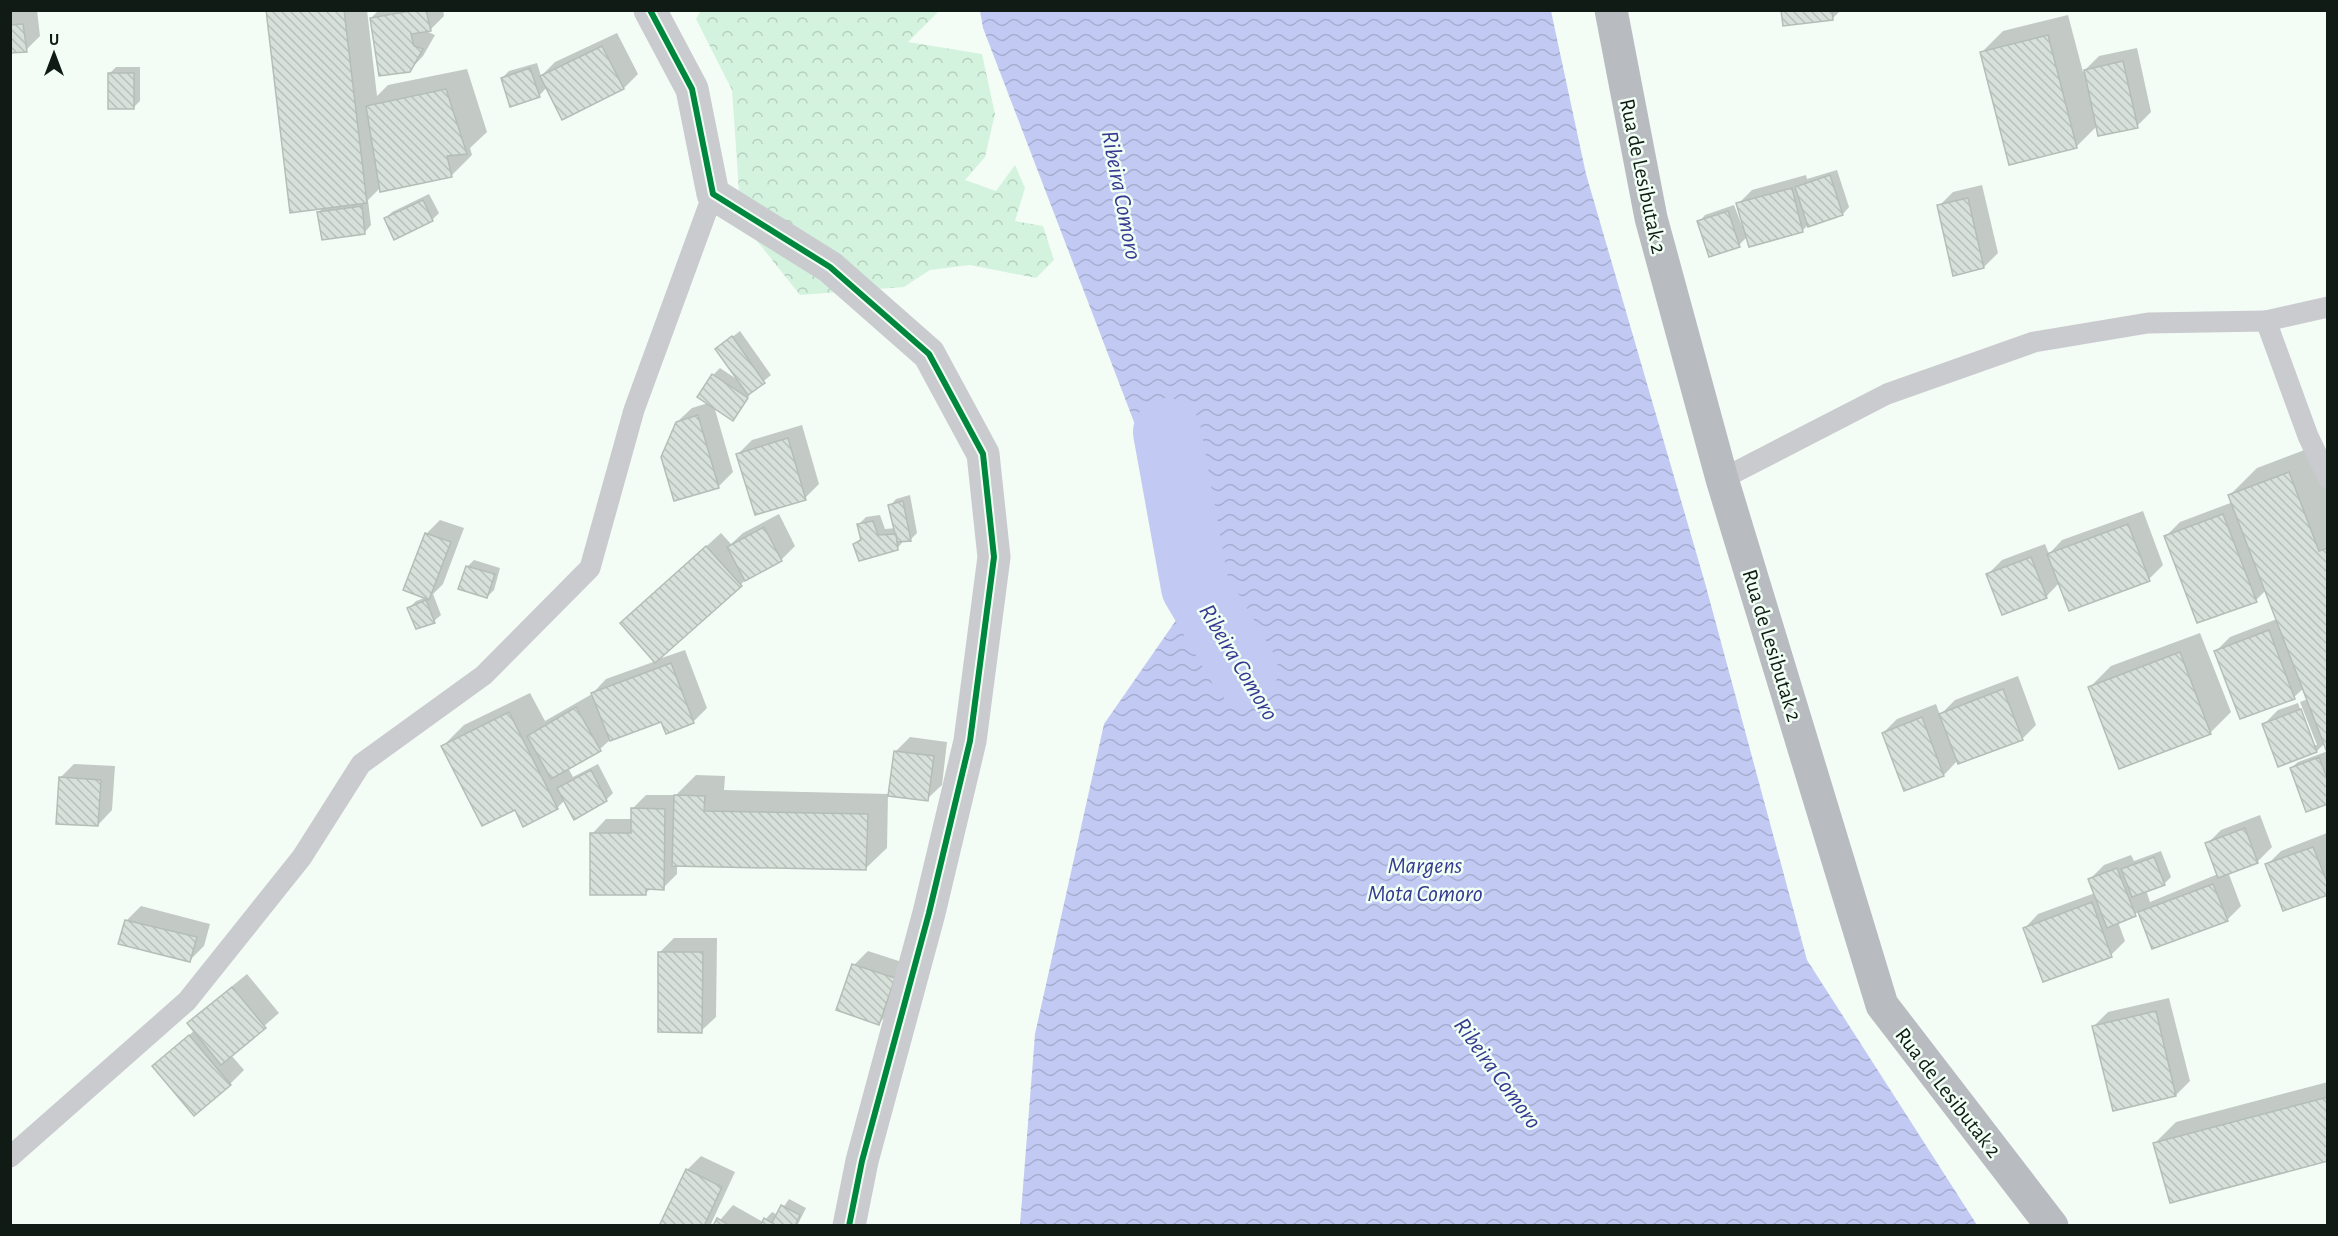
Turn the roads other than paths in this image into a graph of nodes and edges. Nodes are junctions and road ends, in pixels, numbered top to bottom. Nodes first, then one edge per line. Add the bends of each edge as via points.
1 (650, 10) edge
2 (1611, 10) edge
3 (713, 194) junction
4 (2328, 307) edge
5 (2266, 321) junction
6 (2328, 477) edge
7 (1722, 479) junction
8 (10, 1157) edge
9 (849, 1226) edge
10 (2052, 1226) edge

1 - 3 street via 692,89
2 - 7 main road, Rua de Lesibutak 2 via 1651,218
3 - 8 lane via 634,410 590,568 483,675 361,764 302,857 187,1000
3 - 9 street via 830,267 929,354 983,454 994,557 970,741 929,913 861,1161
4 - 5 lane
5 - 6 lane via 2308,436
5 - 7 lane via 2148,323 2034,342 1887,394
7 - 10 main road, Rua de Lesibutak 2 via 1882,1005

